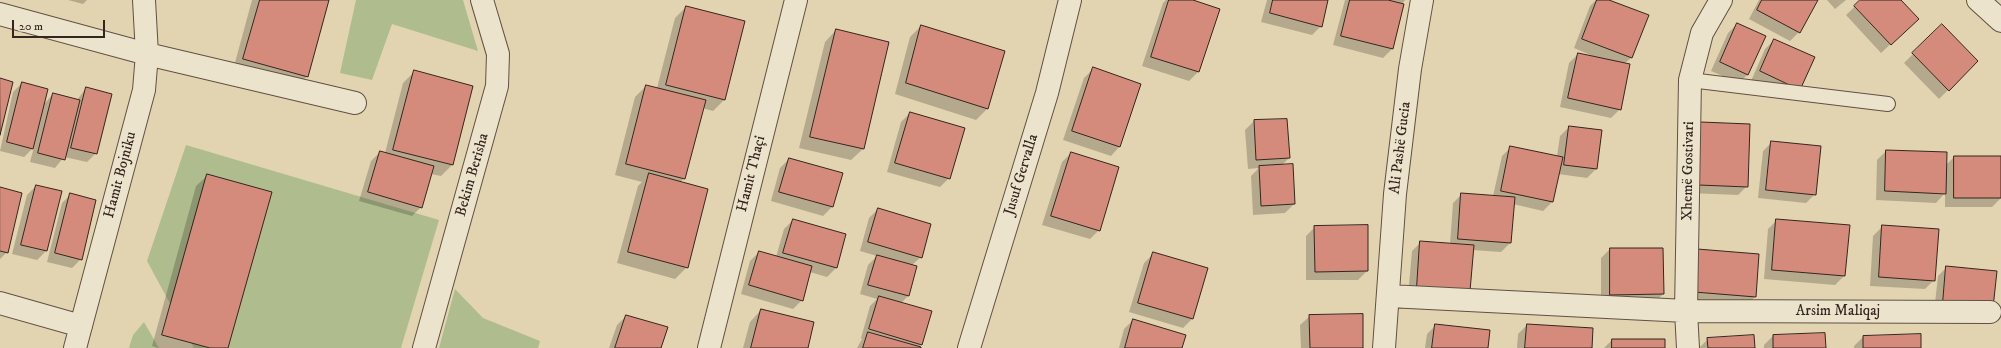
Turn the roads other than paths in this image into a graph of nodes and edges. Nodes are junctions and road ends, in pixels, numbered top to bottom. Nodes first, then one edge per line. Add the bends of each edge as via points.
1 (144, 0) edge
2 (482, 0) edge
3 (796, 0) edge
4 (1070, 0) edge
5 (1422, 0) edge
6 (1721, 0) edge
7 (1978, 0) edge
8 (0, 14) edge
9 (2001, 21) edge
10 (147, 54) junction
11 (1690, 80) junction
12 (356, 103) dead end
13 (1888, 104) dead end
14 (1389, 296) junction
15 (0, 303) edge
16 (1686, 311) junction
17 (1990, 312) dead end
18 (81, 326) junction
19 (75, 348) edge
20 (424, 348) edge
21 (709, 348) edge
22 (969, 348) edge
23 (1384, 348) edge
24 (1688, 348) edge

1 - 10 street, Hamit Bojniku
2 - 20 street, Bekim Berisha via 498,54 497,86
3 - 21 street, Hamit Thaçi
4 - 22 street, Jusuf Gervalla via 1047,93
5 - 14 street, Ali Pashë Gucia via 1410,69 1395,194
6 - 11 street, Xhemë Gostivari via 1702,33
7 - 9 street
8 - 10 street
10 - 12 street
10 - 18 street, Hamit Bojniku via 144,90
11 - 13 lane
11 - 16 street, Xhemë Gostivari
14 - 16 street
14 - 23 street, Ali Pashë Gucia
15 - 18 street
16 - 17 street, Arsim Maliqaj
16 - 24 street, Xhemë Gostivari
18 - 19 street, Hamit Bojniku

